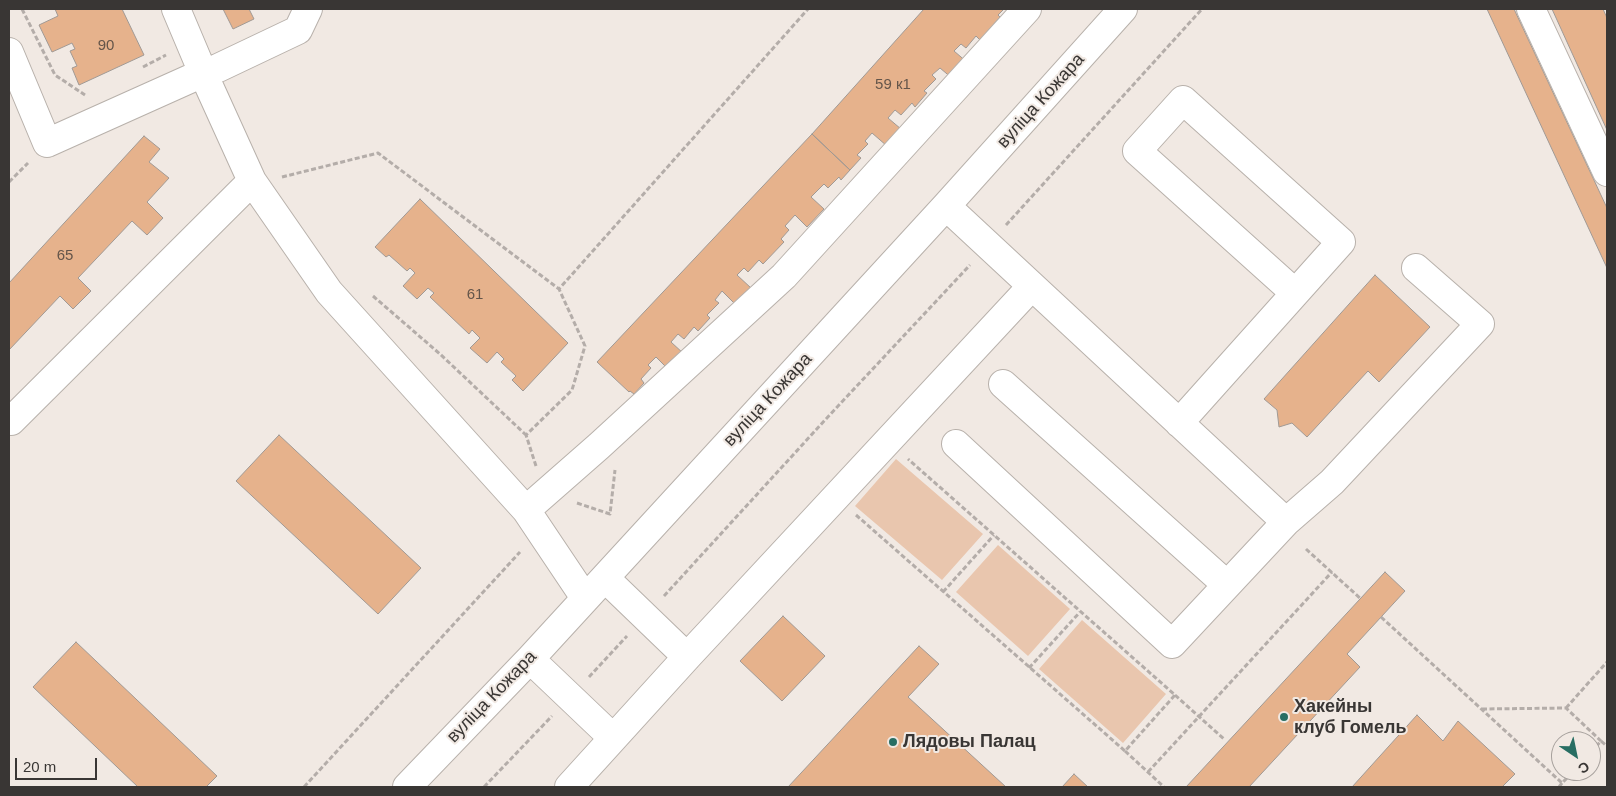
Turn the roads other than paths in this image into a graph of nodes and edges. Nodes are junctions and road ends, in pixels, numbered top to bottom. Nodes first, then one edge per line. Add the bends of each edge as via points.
1 (176, 9) edge
2 (308, 9) edge
3 (1027, 9) edge
4 (1124, 9) edge
5 (1531, 9) edge
6 (9, 52) edge
7 (203, 73) junction
8 (1607, 172) edge
9 (263, 180) junction
10 (946, 206) junction
11 (1416, 268) dead end
12 (1032, 286) junction
13 (1294, 293) junction
14 (1003, 384) dead end
15 (12, 421) dead end
16 (1179, 422) junction
17 (956, 444) dead end
18 (537, 511) junction
19 (1286, 522) junction
20 (605, 578) junction
21 (1227, 585) junction
22 (585, 598) junction
23 (687, 657) junction
24 (530, 659) junction
25 (612, 738) junction
26 (406, 787) edge
27 (569, 787) edge

1 - 7 street
2 - 7 street via 298,30
3 - 18 street via 784,276 606,440
4 - 10 street, вуліца Кожара
5 - 8 street
6 - 7 street via 47,142
7 - 9 street
9 - 15 street
9 - 18 street via 329,292
10 - 12 street
10 - 20 street, вуліца Кожара
11 - 19 street via 1480,324 1332,482
12 - 16 street
12 - 23 street
13 - 13 street via 1341,242 1183,100 1136,151
13 - 16 street
14 - 21 street
16 - 19 street
17 - 21 street via 1172,644
18 - 22 street
19 - 21 street
20 - 22 street, вуліца Кожара
20 - 23 street
22 - 24 street, вуліца Кожара
23 - 25 street
24 - 25 street
24 - 26 street, вуліца Кожара
25 - 27 street

